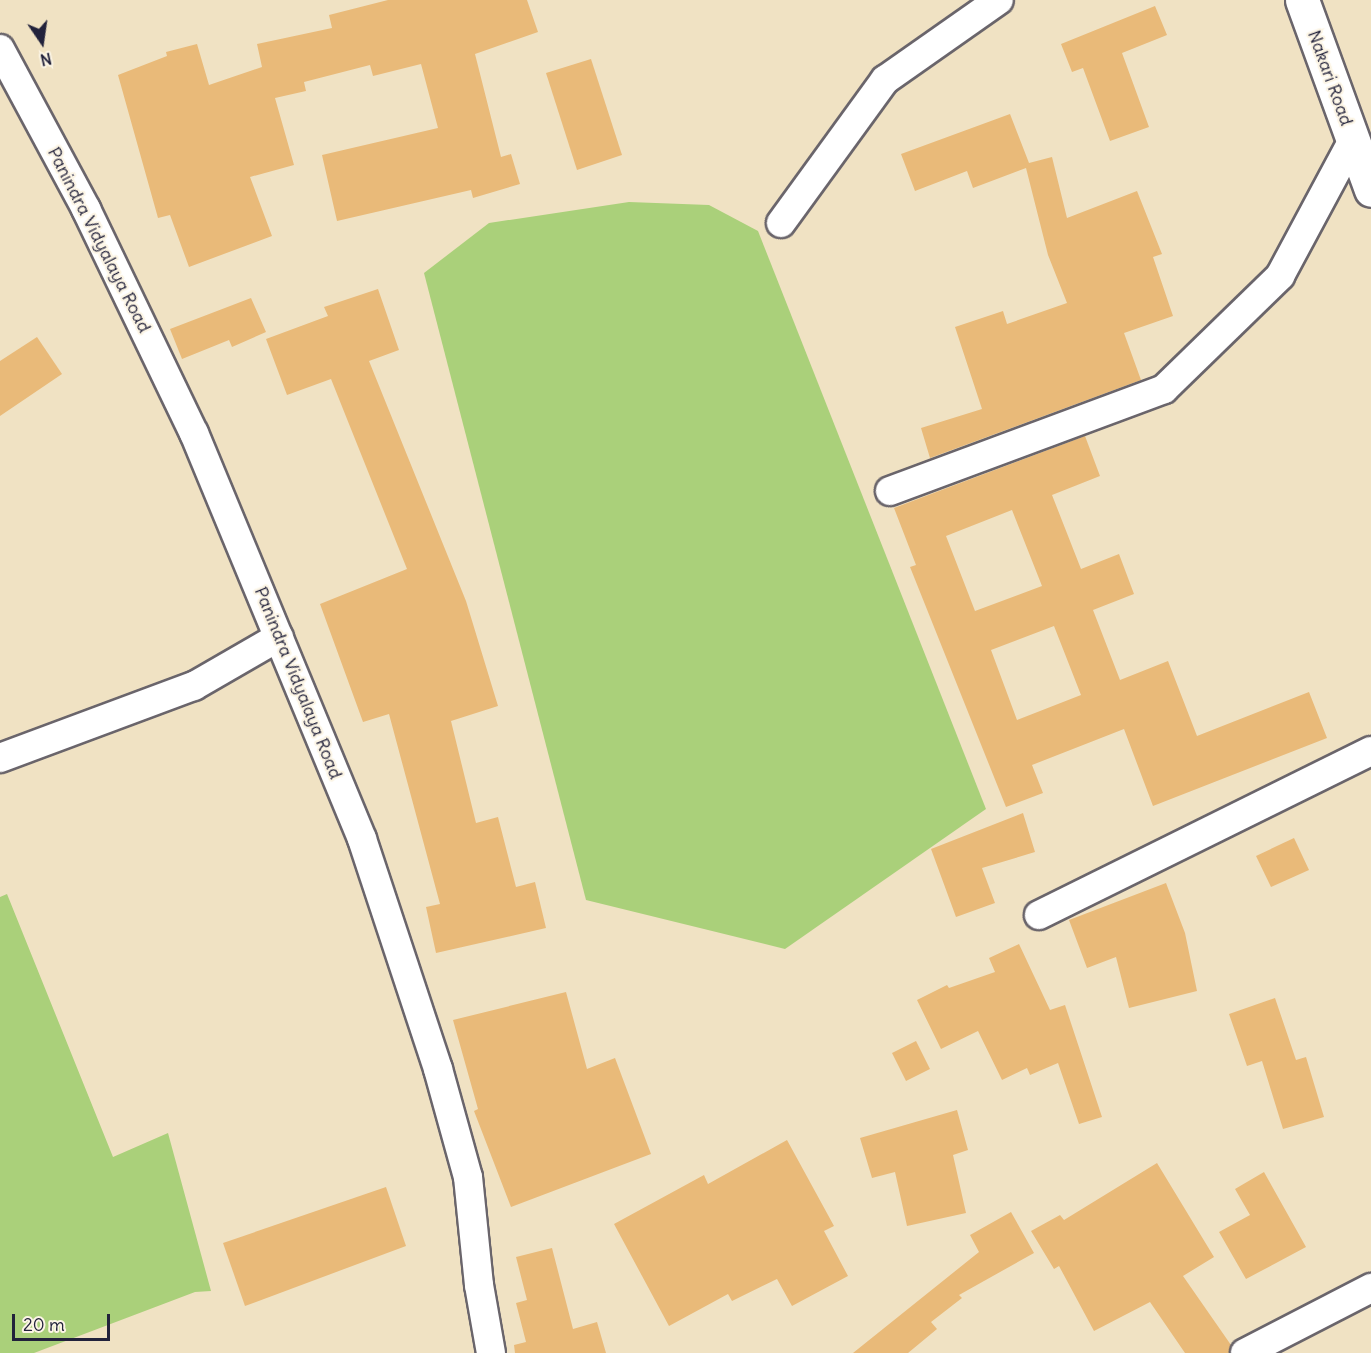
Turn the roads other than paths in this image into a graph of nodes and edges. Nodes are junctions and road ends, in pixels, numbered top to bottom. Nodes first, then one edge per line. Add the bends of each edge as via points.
1 (999, 0) edge
2 (1302, 0) edge
3 (0, 49) edge
4 (1353, 140) junction
5 (1371, 190) edge
6 (781, 223) dead end
7 (890, 491) dead end
8 (279, 637) junction
9 (1371, 751) edge
10 (0, 758) edge
11 (1039, 915) dead end
12 (1371, 1288) edge
13 (491, 1353) edge
14 (1245, 1353) edge

1 - 6 street via 885,80
2 - 4 street, Nakari Road
3 - 8 street, Panindra Vidyalaya Road via 86,209 194,433
4 - 5 street, Nakari Road
4 - 7 street via 1280,276 1164,389
8 - 10 street via 194,686
8 - 13 street, Panindra Vidyalaya Road via 362,838 438,1069 468,1177 479,1285
9 - 11 street
12 - 14 street

